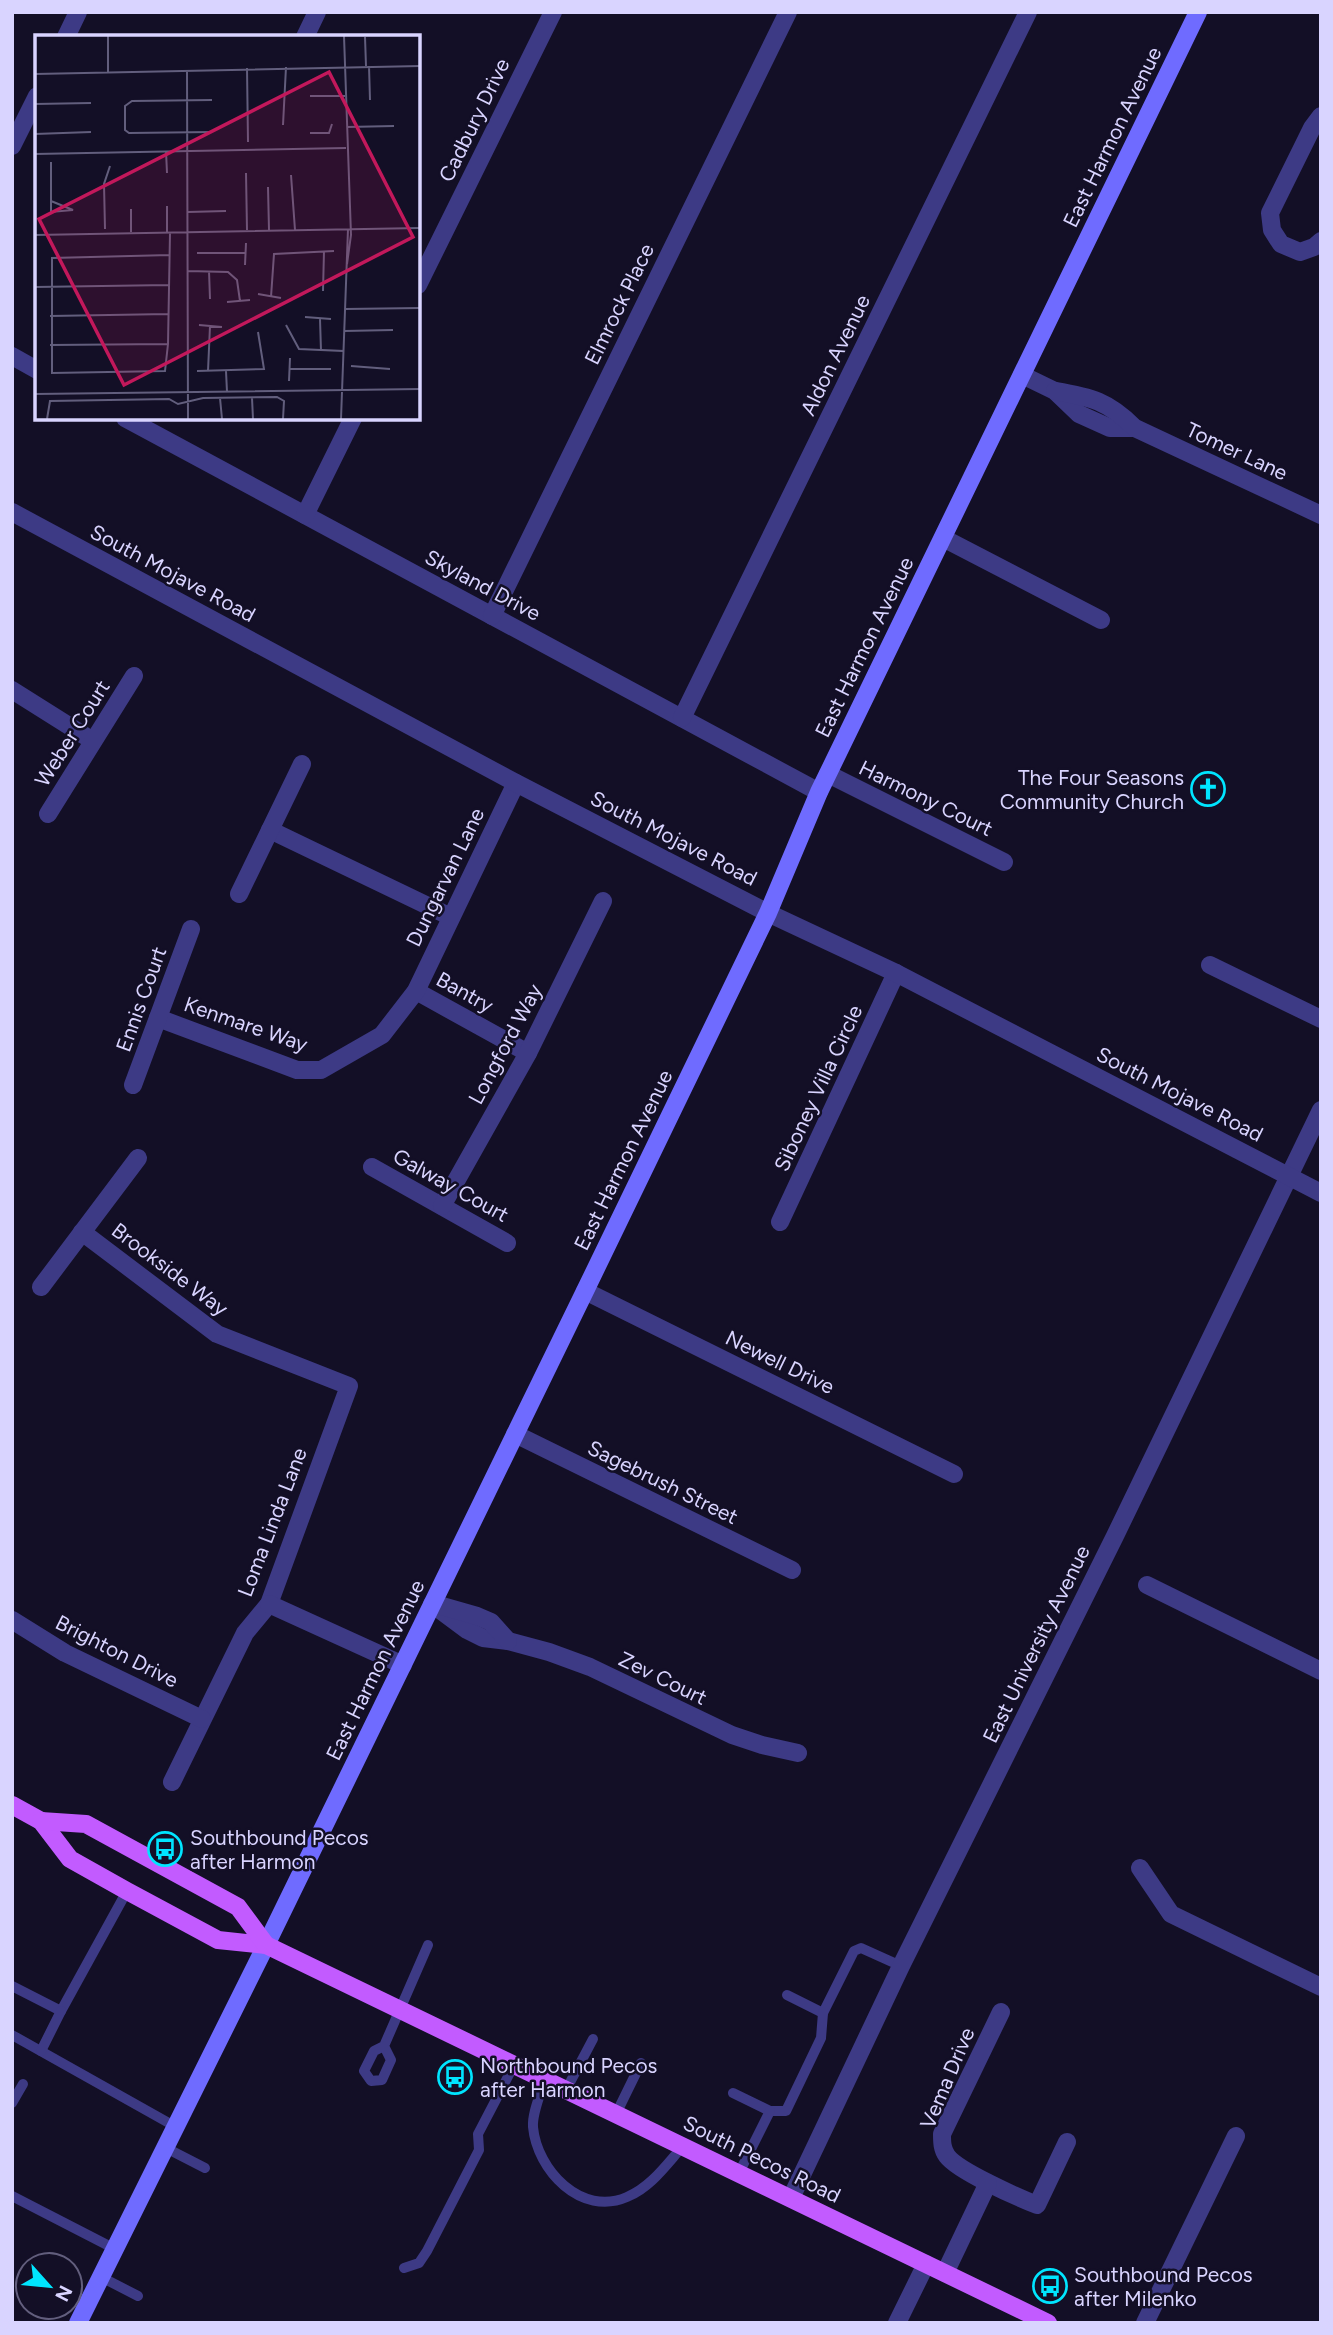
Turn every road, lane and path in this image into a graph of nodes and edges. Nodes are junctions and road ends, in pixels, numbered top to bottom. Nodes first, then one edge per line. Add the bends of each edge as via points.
1 (78, 12) edge
2 (317, 12) edge
3 (552, 12) edge
4 (788, 12) edge
5 (1028, 12) edge
6 (1198, 12) edge
7 (67, 35) edge
8 (306, 35) edge
9 (35, 100) edge
10 (1321, 117) edge
11 (12, 146) edge
12 (1321, 241) edge
13 (420, 281) edge
14 (12, 356) edge
15 (35, 369) edge
16 (1022, 375) junction
17 (129, 420) edge
18 (352, 420) edge
19 (12, 512) edge
20 (305, 515) junction
21 (1321, 515) edge
22 (943, 538) junction
23 (492, 616) junction
24 (1101, 620) dead end
25 (134, 676) dead end
26 (12, 690) edge
27 (681, 718) junction
28 (93, 741) junction
29 (302, 764) dead end
30 (828, 774) junction
31 (516, 783) junction
32 (819, 792) junction
33 (48, 814) dead end
34 (270, 830) junction
35 (1004, 862) dead end
36 (239, 894) dead end
37 (603, 901) dead end
38 (768, 913) junction
39 (452, 917) junction
40 (191, 929) dead end
41 (1210, 965) dead end
42 (897, 972) junction
43 (416, 991) junction
44 (158, 1018) junction
45 (1321, 1019) edge
46 (528, 1053) junction
47 (133, 1085) dead end
48 (1321, 1110) edge
49 (138, 1158) dead end
50 (372, 1167) dead end
51 (1289, 1176) junction
52 (1321, 1193) edge
53 (442, 1206) junction
54 (780, 1222) dead end
55 (82, 1231) junction
56 (507, 1242) dead end
57 (41, 1287) dead end
58 (585, 1292) junction
59 (349, 1386) joint
60 (514, 1434) junction
61 (954, 1474) dead end
62 (792, 1570) dead end
63 (1147, 1585) dead end
64 (269, 1604) junction
65 (432, 1604) junction
66 (12, 1620) edge
67 (403, 1665) junction
68 (1321, 1671) edge
69 (202, 1719) junction
70 (798, 1753) dead end
71 (172, 1782) dead end
72 (12, 1805) edge
73 (41, 1821) junction
74 (1140, 1868) dead end
75 (127, 1891) junction
76 (266, 1945) junction
77 (428, 1945) dead end
78 (901, 1966) junction
79 (12, 1986) edge
80 (1321, 1987) edge
81 (787, 1995) dead end
82 (401, 2010) junction
83 (61, 2011) junction
84 (1001, 2012) dead end
85 (823, 2013) junction
86 (12, 2035) edge
87 (593, 2039) dead end
88 (384, 2046) dead end
89 (41, 2051) junction
90 (641, 2063) dead end
91 (514, 2065) junction
92 (545, 2080) junction
93 (23, 2084) dead end
94 (566, 2090) junction
95 (733, 2093) dead end
96 (12, 2104) edge
97 (769, 2111) junction
98 (616, 2114) junction
99 (176, 2127) junction
100 (1236, 2136) dead end
101 (1067, 2142) dead end
102 (683, 2146) junction
103 (166, 2148) junction
104 (205, 2168) dead end
105 (739, 2173) junction
106 (988, 2183) junction
107 (12, 2196) edge
108 (790, 2198) junction
109 (115, 2249) junction
110 (926, 2264) junction
111 (404, 2268) dead end
112 (945, 2273) junction
113 (101, 2277) junction
114 (138, 2295) dead end
115 (78, 2323) edge
116 (897, 2323) edge
117 (1048, 2323) edge
118 (1145, 2323) edge

1 - 7 street
2 - 8 street
3 - 13 street, Cadbury Drive
4 - 23 street, Elmrock Place
5 - 27 street, Aldon Avenue
6 - 16 main road, East Harmon Avenue
9 - 11 street
10 - 12 street via 1270,213 1272,230 1281,244 1300,252
14 - 15 street
16 - 21 street, Tomer Lane via 1055,391 1088,396 1118,411 1135,428
16 - 22 main road, East Harmon Avenue
17 - 20 street, Skyland Drive
18 - 20 street
19 - 31 street, South Mojave Road
20 - 23 street, Skyland Drive
22 - 24 street
22 - 30 main road, East Harmon Avenue
23 - 27 street, Skyland Drive
25 - 28 street, Weber Court
26 - 28 street
27 - 32 street, Skyland Drive
28 - 33 street, Weber Court
29 - 34 street
30 - 32 main road, East Harmon Avenue
30 - 35 street, Harmony Court
31 - 38 street, South Mojave Road
31 - 39 street, Dungarvan Lane
32 - 38 main road, East Harmon Avenue
34 - 36 street
34 - 39 street
37 - 46 street, Longford Way
38 - 42 street, South Mojave Road
38 - 58 main road, East Harmon Avenue
39 - 43 street, Dungarvan Lane
40 - 44 street, Ennis Court
41 - 45 street
42 - 51 street, South Mojave Road
42 - 54 street, Siboney Villa Circle
43 - 44 street, Kenmare Way via 382,1035 321,1070 298,1070
43 - 46 street, Bantry
44 - 47 street, Ennis Court
46 - 53 street, Longford Way
48 - 51 street, East University Avenue
49 - 55 street
50 - 53 street, Galway Court
51 - 52 street, South Mojave Road
51 - 78 street, East University Avenue
53 - 56 street, Galway Court
55 - 57 street
55 - 59 street, Brookside Way via 217,1334
58 - 60 main road, East Harmon Avenue
58 - 61 street, Newell Drive
59 - 64 street, Loma Linda Lane
60 - 62 street, Sagebrush Street
60 - 65 main road, East Harmon Avenue
63 - 68 street
64 - 67 street
64 - 69 street, Loma Linda Lane via 245,1633
65 - 67 main road, East Harmon Avenue
65 - 70 street, Zev Court via 491,1622 508,1641 590,1667 732,1735
66 - 69 street, Brighton Drive via 65,1653
67 - 76 main road, East Harmon Avenue
69 - 71 street, Loma Linda Lane
72 - 73 main road, South Pecos Road
73 - 75 main road, South Pecos Road via 70,1859
73 - 76 main road, South Pecos Road via 86,1824 238,1907
74 - 80 street via 1171,1914
75 - 76 main road, South Pecos Road via 218,1940
75 - 83 lane
76 - 82 main road, South Pecos Road
76 - 99 main road, East Harmon Avenue
77 - 82 lane
78 - 85 lane via 861,1948 854,1951
78 - 108 street, East University Avenue
79 - 83 lane
81 - 85 lane
82 - 88 lane
82 - 91 main road, South Pecos Road
83 - 89 lane
84 - 106 street, Vema Drive via 942,2134 948,2158
85 - 97 lane via 821,2038 786,2111
86 - 89 lane
87 - 94 lane
89 - 99 lane
90 - 98 lane
91 - 92 main road, South Pecos Road
91 - 111 lane via 478,2134 479,2150 427,2251 419,2263
92 - 94 main road, South Pecos Road
92 - 102 lane via 533,2124 537,2147 560,2184 583,2197 607,2202 633,2194
93 - 96 lane
94 - 98 main road, South Pecos Road
95 - 97 lane
97 - 105 lane
98 - 102 main road, South Pecos Road
99 - 103 main road, East Harmon Avenue
100 - 118 street
101 - 106 street, Vema Drive via 1037,2206
102 - 105 main road, South Pecos Road
103 - 104 lane
103 - 109 main road, East Harmon Avenue
105 - 108 main road, South Pecos Road
106 - 112 street
107 - 109 lane
108 - 110 main road, South Pecos Road
109 - 113 main road, East Harmon Avenue
110 - 112 main road, South Pecos Road
110 - 116 street
112 - 117 main road, South Pecos Road
113 - 114 lane
113 - 115 main road, East Harmon Avenue

